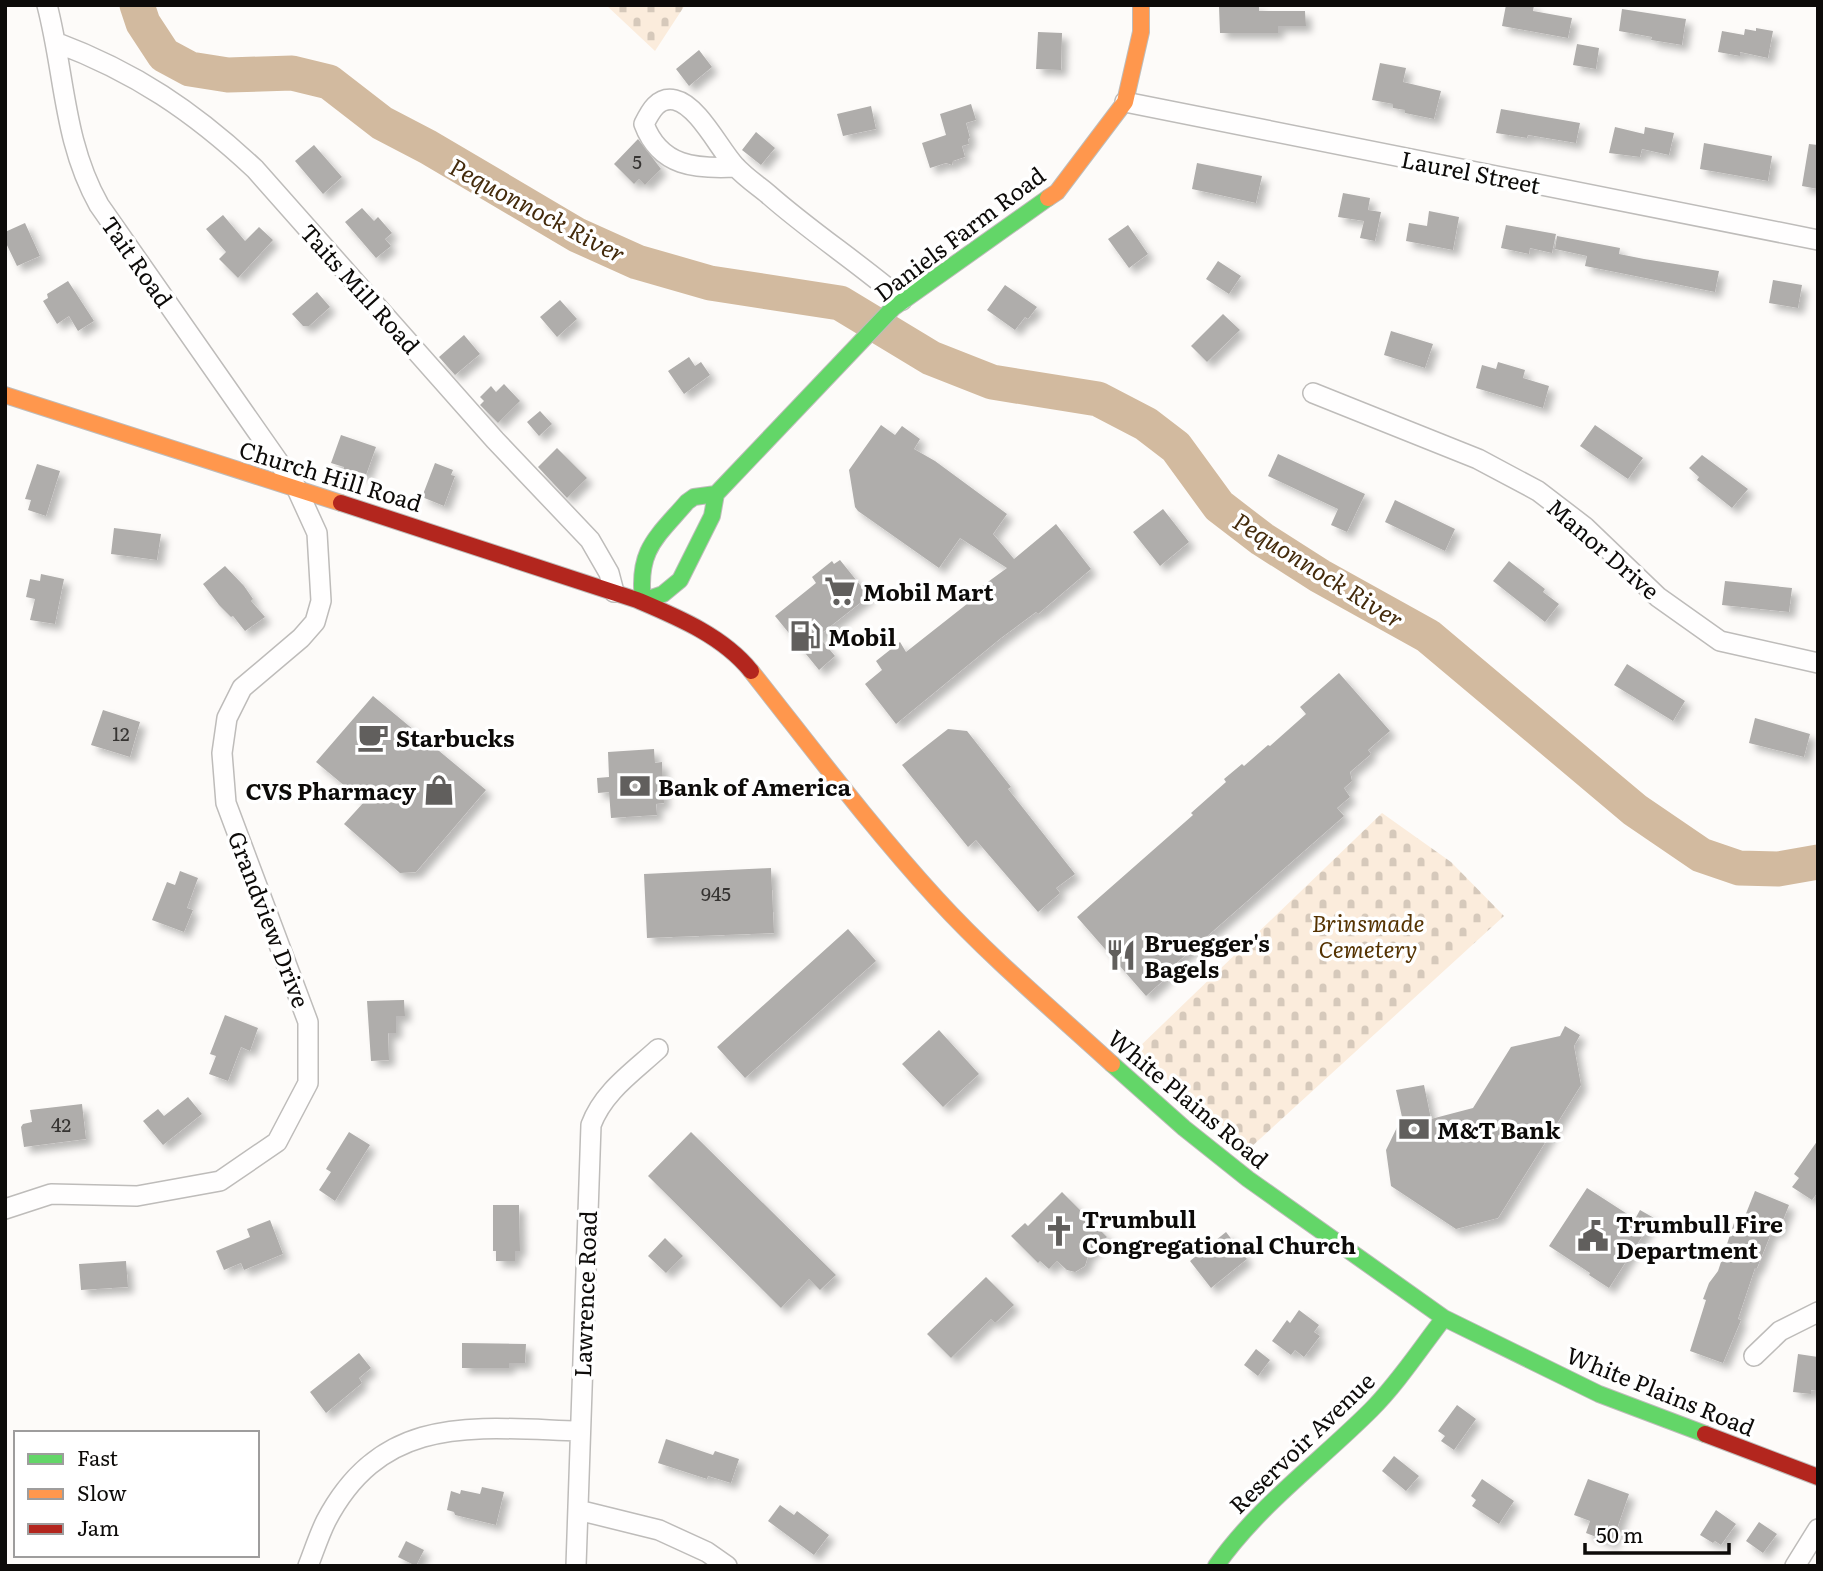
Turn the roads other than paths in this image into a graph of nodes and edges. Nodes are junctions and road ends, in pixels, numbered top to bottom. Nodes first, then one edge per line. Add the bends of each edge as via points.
1 (47, 5) edge
2 (1141, 5) edge
3 (55, 42) junction
4 (1125, 103) junction
5 (736, 167) junction
6 (1818, 240) edge
7 (898, 304) junction
8 (1313, 393) dead end
9 (5, 395) edge
10 (296, 487) junction
11 (716, 494) junction
12 (614, 592) junction
13 (643, 601) junction
14 (1818, 663) edge
15 (659, 1049) dead end
16 (5, 1209) edge
17 (1818, 1312) edge
18 (1444, 1318) junction
19 (1754, 1356) dead end
20 (579, 1431) junction
21 (1818, 1477) edge
22 (578, 1510) junction
23 (1818, 1529) edge
24 (308, 1566) edge
25 (576, 1566) edge
26 (727, 1566) edge
27 (1216, 1566) edge
28 (1795, 1566) edge

1 - 3 street, Tait Road
2 - 4 main road, Daniels Farm Road via 1141,32
3 - 10 street, Tait Road via 68,124 85,180
3 - 12 street, Taits Mill Road via 168,97 214,130 255,169 590,540
4 - 6 street, Laurel Street
4 - 7 main road, Daniels Farm Road via 1057,192
5 - 5 street via 698,116 676,100 664,100 652,108 644,124 665,155 706,168
5 - 7 street via 871,274
7 - 11 main road, Daniels Farm Road
8 - 14 street, Manor Drive via 1478,459 1538,491 1586,527 1658,597 1720,641
9 - 10 main road, Church Hill Road
10 - 12 main road, Church Hill Road
10 - 16 street, Grandview Drive via 317,533 321,601 316,622 242,688 227,718 222,753 226,803 309,1022 308,1083 276,1142 220,1181 137,1196 51,1194
11 - 13 main road, Daniels Farm Road via 712,516 680,580 673,589
11 - 13 main road, Daniels Farm Road via 687,502 649,547 640,570
12 - 13 main road, Church Hill Road
13 - 18 main road, White Plains Road via 738,658 937,899 1051,1011 1248,1179
15 - 20 street, Lawrence Road via 609,1094 591,1125
17 - 19 street via 1780,1331
18 - 21 main road, White Plains Road via 1599,1394
18 - 27 main road, Reservoir Avenue via 1372,1409 1272,1497
20 - 22 street, Lawrence Road
20 - 24 street via 461,1429 399,1444 372,1463 345,1493 325,1523
22 - 25 street, Lawrence Road
22 - 26 street via 659,1530
23 - 28 street

